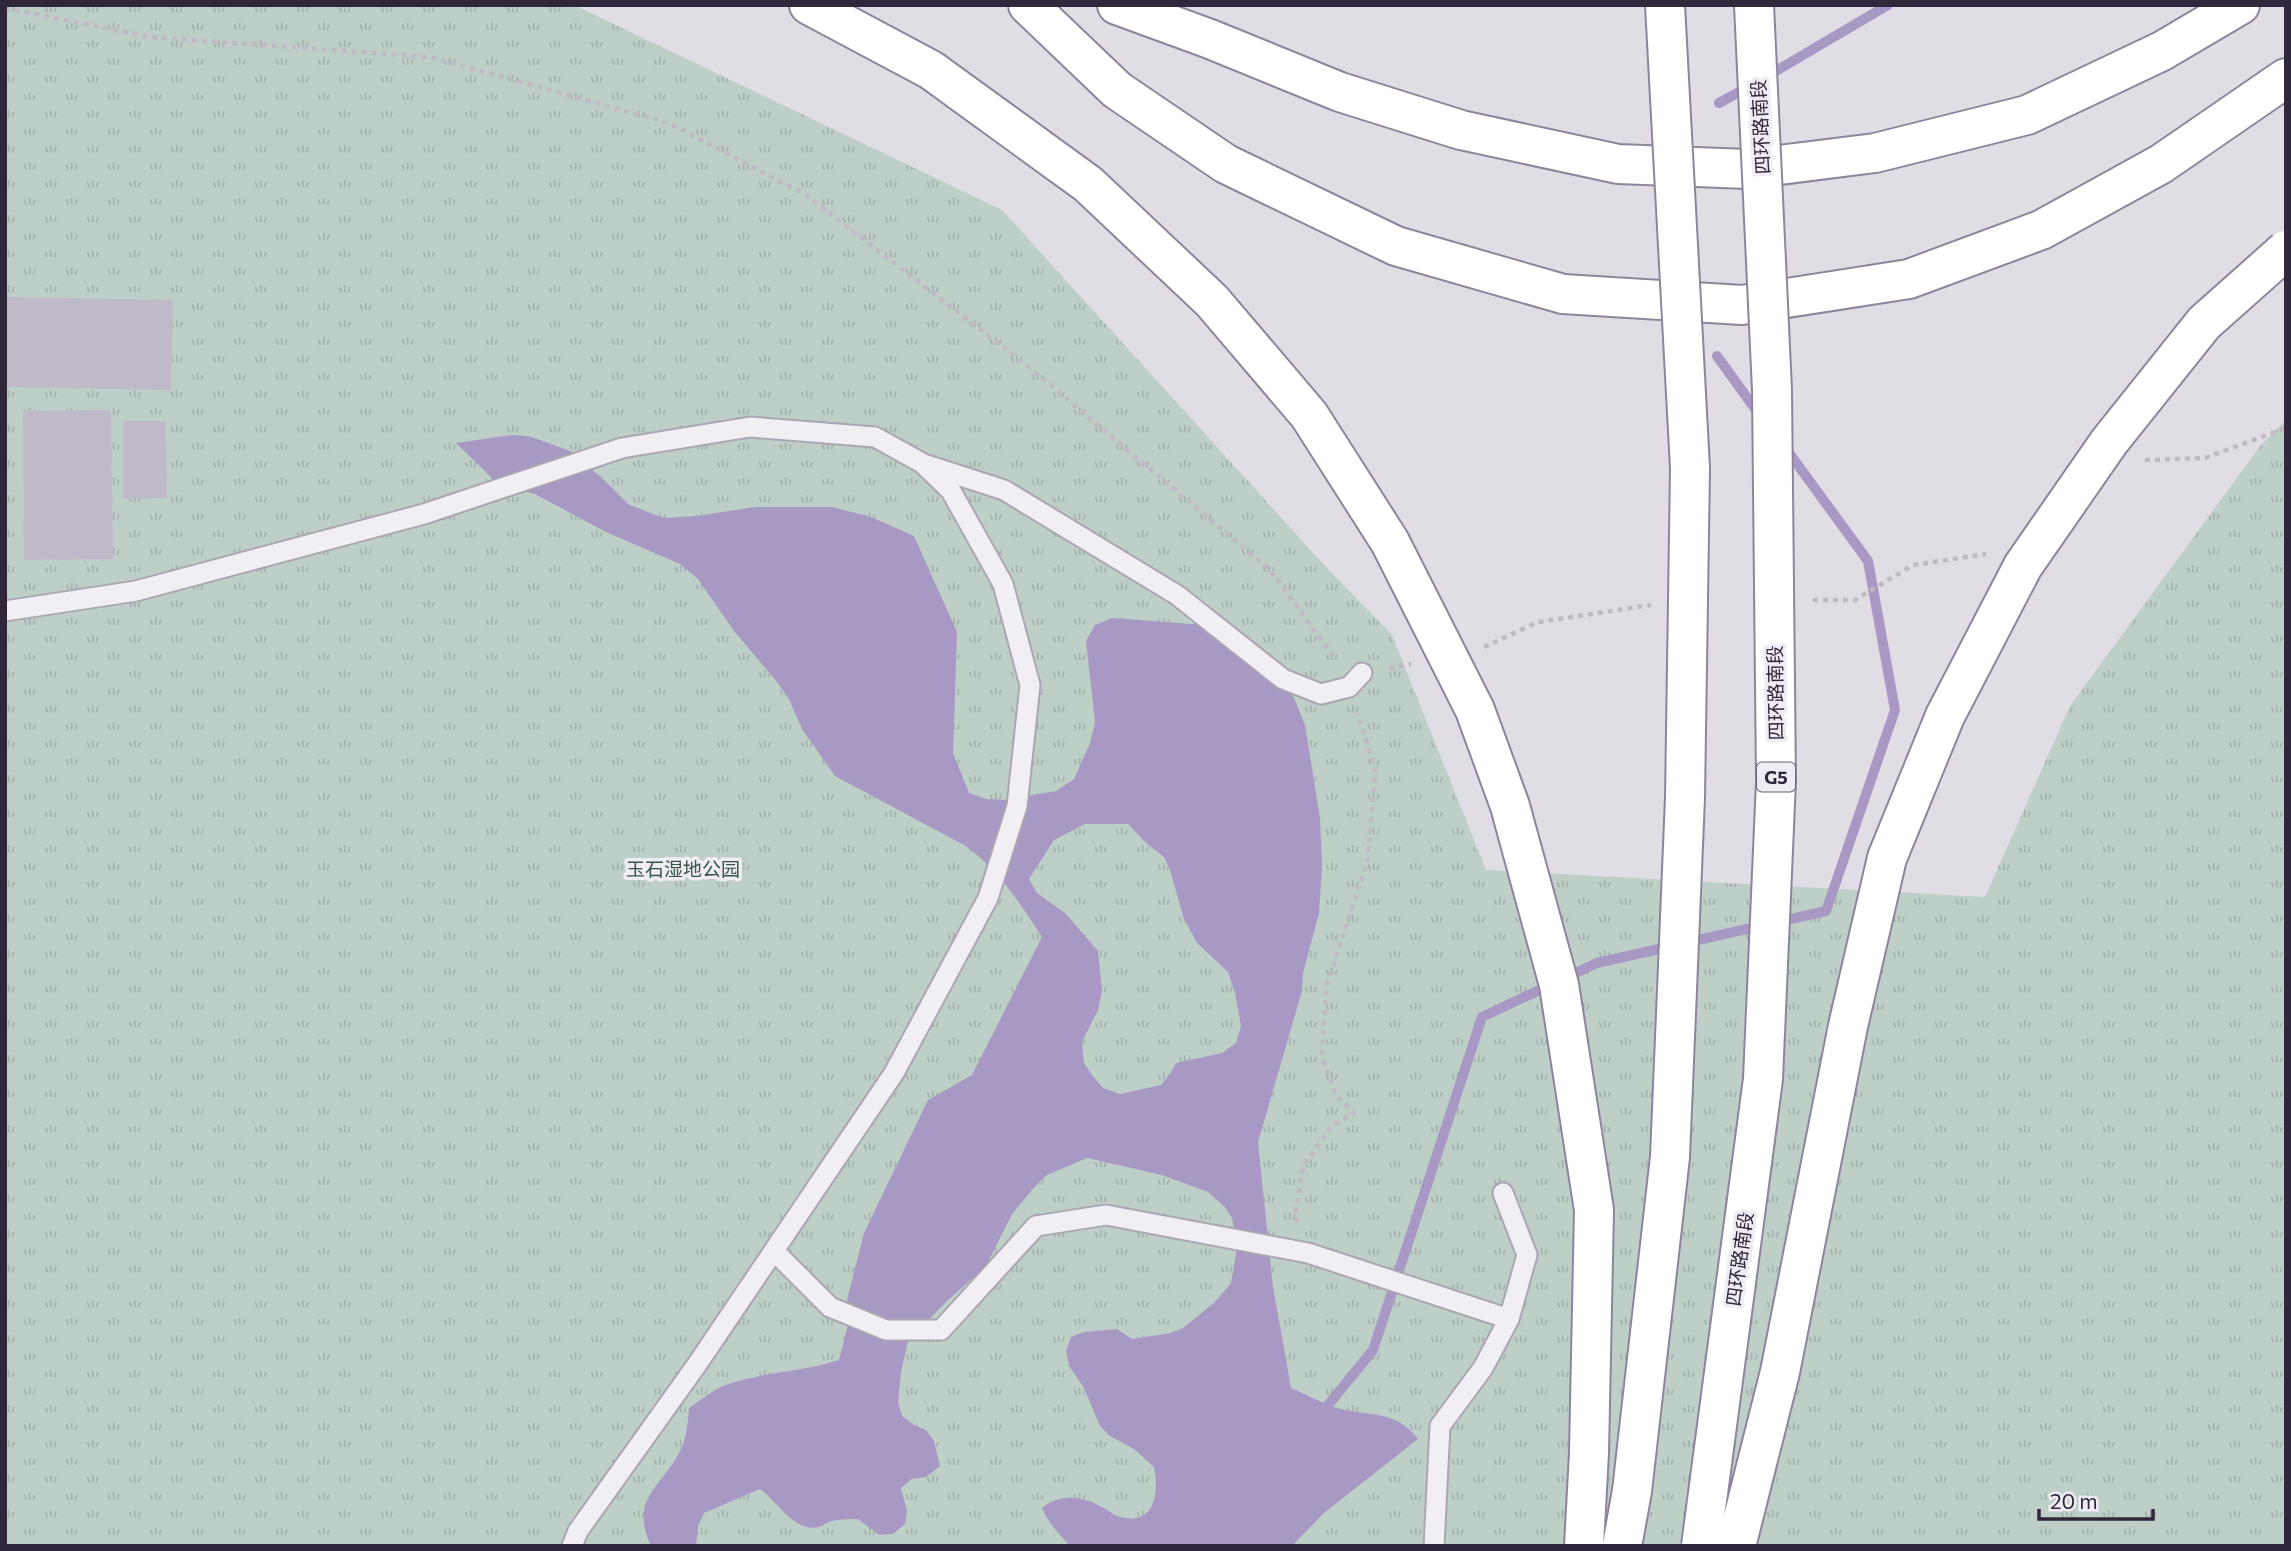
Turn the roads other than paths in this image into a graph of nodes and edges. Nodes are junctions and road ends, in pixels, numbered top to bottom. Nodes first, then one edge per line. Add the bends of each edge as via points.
1 (809, 5) edge
2 (1028, 5) edge
3 (1117, 5) edge
4 (1655, 5) edge
5 (1665, 5) edge
6 (1754, 5) edge
7 (2240, 5) edge
8 (2286, 78) edge
9 (1672, 110) junction
10 (2286, 250) edge
11 (919, 463) junction
12 (5, 611) edge
13 (1362, 673) road end
14 (1503, 1193) dead end
15 (774, 1251) junction
16 (1509, 1319) junction
17 (572, 1546) edge
18 (1434, 1546) edge
19 (1584, 1546) edge
20 (1622, 1546) edge
21 (1702, 1546) edge
22 (1736, 1546) edge

1 - 19 highway, bridge via 931,70 1088,184 1212,301 1300,405 1390,542 1479,722 1510,806 1559,985 1594,1210
2 - 8 highway via 1117,90 1226,164 1396,246 1563,294 1742,305 1909,279 2041,230 2161,164
3 - 7 highway via 1340,92 1437,122 1618,164 1748,169 1875,153 2026,115 2162,51
4 - 9 highway, bridge
5 - 9 highway, bridge
6 - 21 highway, 四环路南段 / G5, bridge via 1772,390 1776,781 1763,1079
9 - 20 highway, bridge via 1690,468 1685,798 1670,1157
10 - 22 highway, bridge via 2204,323 2109,442 2023,566 1945,716 1886,858 1780,1372
11 - 12 lane via 876,437 750,426 622,448 424,514 136,591
11 - 13 lane via 1004,490 1177,595 1283,679 1321,694 1349,687
11 - 15 lane via 951,491 1003,584 1030,685 1017,806 988,898 894,1073
14 - 16 lane via 1527,1255
15 - 16 lane via 830,1307 886,1330 941,1330 1035,1226 1105,1215 1308,1253
15 - 17 lane via 578,1531
16 - 18 lane via 1483,1368 1440,1426

